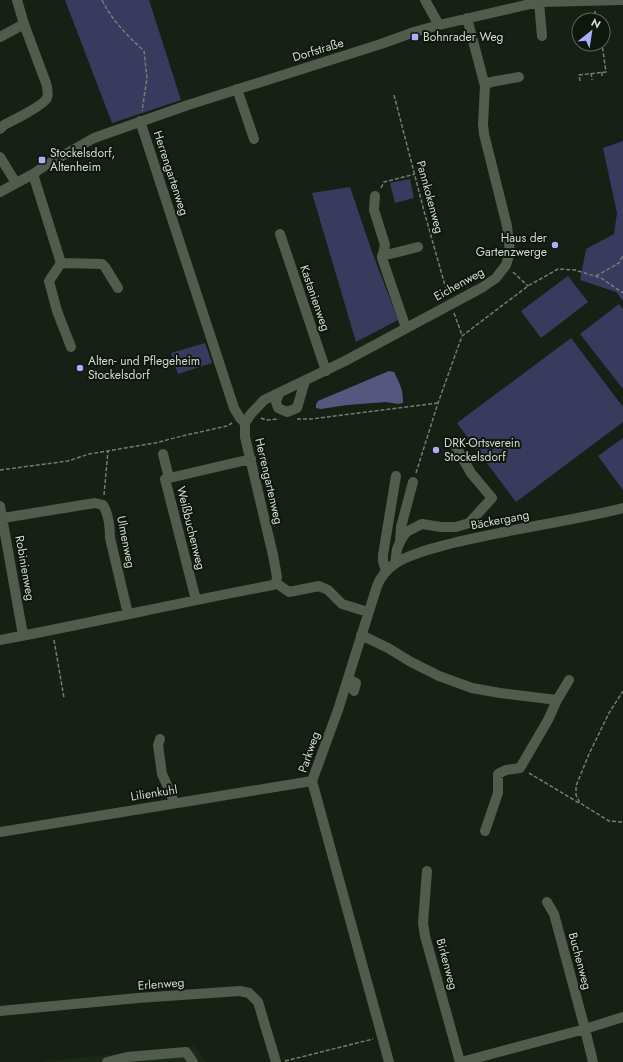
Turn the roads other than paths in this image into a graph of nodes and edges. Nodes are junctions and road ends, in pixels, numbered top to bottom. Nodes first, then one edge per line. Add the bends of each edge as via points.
1 (17, 0) edge
2 (425, 0) edge
3 (623, 0) edge
4 (539, 2) junction
5 (468, 18) junction
6 (24, 24) junction
7 (439, 25) junction
8 (542, 36) dead end
9 (0, 37) edge
10 (519, 77) dead end
11 (485, 85) junction
12 (237, 89) junction
13 (140, 121) junction
14 (0, 129) edge
15 (254, 139) dead end
16 (0, 157) edge
17 (33, 174) junction
18 (16, 183) junction
19 (0, 192) edge
20 (375, 196) road end
21 (280, 234) dead end
22 (418, 247) dead end
23 (382, 256) junction
24 (61, 263) junction
25 (118, 288) dead end
26 (406, 328) junction
27 (71, 347) dead end
28 (326, 371) junction
29 (305, 381) junction
30 (279, 393) junction
31 (245, 419) junction
32 (455, 445) dead end
33 (163, 454) dead end
34 (251, 458) junction
35 (396, 476) dead end
36 (169, 478) junction
37 (413, 482) road end
38 (0, 506) edge
39 (623, 508) edge
40 (3, 518) junction
41 (400, 542) junction
42 (395, 564) junction
43 (386, 571) junction
44 (276, 583) junction
45 (196, 600) junction
46 (368, 612) junction
47 (128, 614) junction
48 (23, 635) junction
49 (361, 635) junction
50 (0, 640) edge
51 (348, 679) junction
52 (569, 680) dead end
53 (354, 691) dead end
54 (557, 700) junction
55 (160, 739) dead end
56 (312, 781) junction
57 (173, 804) junction
58 (485, 831) dead end
59 (0, 832) edge
60 (427, 871) dead end
61 (547, 902) dead end
62 (0, 1011) edge
63 (623, 1017) edge
64 (585, 1029) junction
65 (107, 1062) edge
66 (193, 1062) edge
67 (276, 1062) edge
68 (390, 1062) edge
69 (460, 1062) edge
70 (593, 1062) edge

1 - 6 street
2 - 7 street
3 - 4 street, Dorfstraße
4 - 5 street, Dorfstraße
4 - 8 street
5 - 7 street, Dorfstraße
5 - 11 street
6 - 9 street
6 - 14 street via 46,83 48,97 43,104
7 - 12 street, Dorfstraße
10 - 11 street
11 - 26 street, Eichenweg via 484,134 507,226 510,252 506,265 496,278 483,287
12 - 13 street, Dorfstraße
12 - 15 street
13 - 17 street, Dorfstraße via 94,138
13 - 31 street, Herrengartenweg via 234,408
16 - 18 street
17 - 18 street, Dorfstraße
17 - 24 street
18 - 19 street, Dorfstraße
20 - 23 street via 374,210 384,244
21 - 28 street, Kastanienweg
22 - 23 street
23 - 26 street
24 - 25 street via 102,264
24 - 27 street via 49,281
26 - 28 street, Eichenweg
28 - 29 street, Eichenweg
29 - 30 street, Eichenweg
29 - 30 street via 297,408 288,412 278,408 276,402
30 - 31 street, Eichenweg via 264,400
31 - 34 street, Herrengartenweg via 245,437
32 - 41 street via 471,473 492,498 469,522 456,527 422,524 408,531
33 - 36 street
34 - 36 street, Weißbuchenweg
34 - 44 street, Herrengartenweg via 273,554
35 - 43 street via 382,555
36 - 45 street, Weißbuchenweg via 165,480
37 - 41 street via 401,527
38 - 40 street, Robinienweg
39 - 42 street, Bäckergang via 471,539 435,548
40 - 47 street, Ulmenweg via 95,503 103,505
40 - 48 street, Robinienweg
41 - 42 street
42 - 43 street, Bäckergang
43 - 46 street, Parkweg via 377,586
44 - 45 street
44 - 46 street via 289,592 319,586 328,590 342,604
45 - 47 street
46 - 49 street, Parkweg
47 - 48 street
48 - 50 street
49 - 51 street, Parkweg
49 - 54 street via 439,676 472,688
51 - 53 street via 356,683
51 - 56 street, Parkweg
52 - 54 street
54 - 58 street via 520,768 498,774 498,793
55 - 57 street via 158,745 162,774
56 - 57 street, Lilienkuhl
56 - 68 street, Parkweg
57 - 59 street, Lilienkuhl
60 - 69 street, Birkenweg via 423,923 425,936
61 - 64 street, Buchenweg via 554,914
62 - 67 street, Erlenweg via 240,991 249,993 258,1002
63 - 64 street
64 - 69 street
64 - 70 street, Buchenweg
65 - 66 street via 127,1057 186,1052

